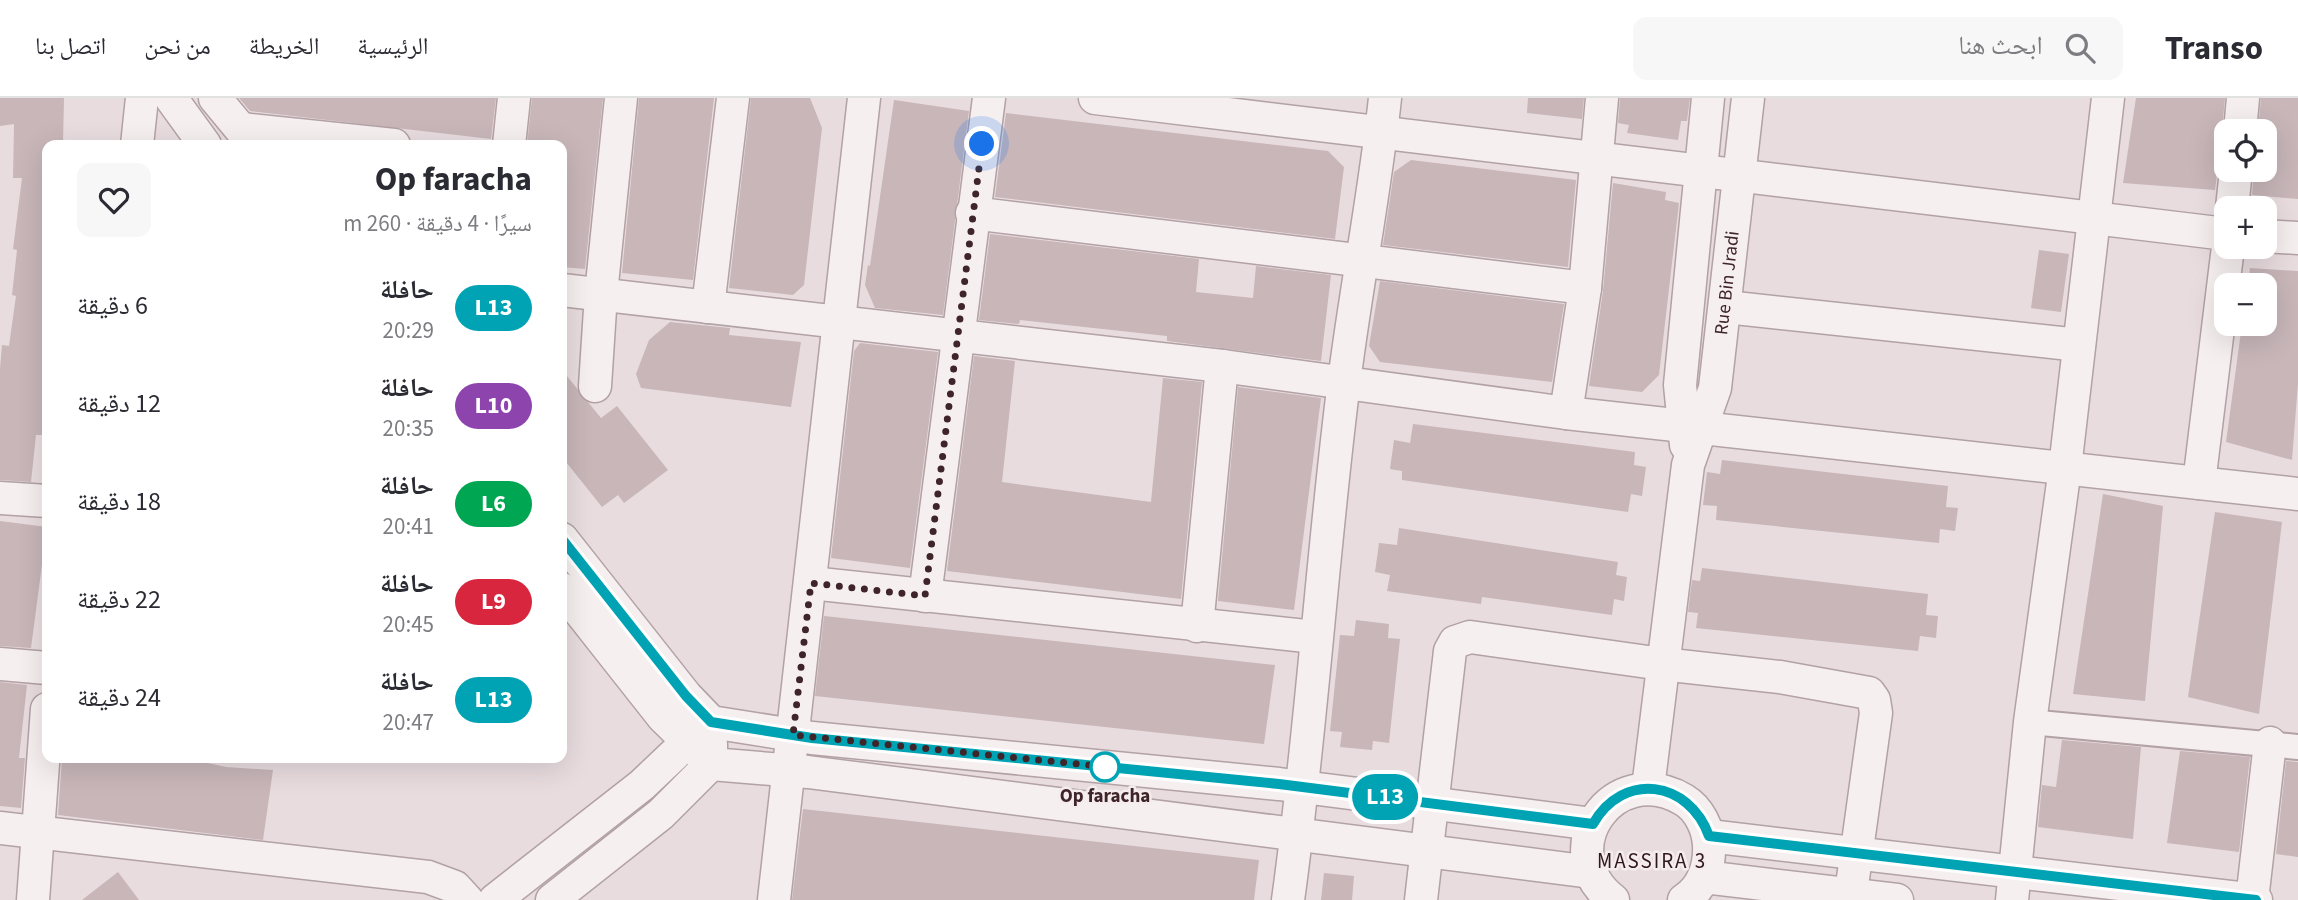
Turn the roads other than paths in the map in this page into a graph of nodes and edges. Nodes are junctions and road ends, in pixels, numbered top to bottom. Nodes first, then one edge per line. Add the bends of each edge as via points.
1 (142, 98) edge
2 (171, 98) edge
3 (215, 98) edge
4 (514, 98) edge
5 (621, 98) edge
6 (733, 98) edge
7 (864, 98) edge
8 (989, 98) edge
9 (1095, 98) edge
10 (1385, 98) edge
11 (1602, 98) edge
12 (1708, 98) edge
13 (1748, 98) edge
14 (2108, 98) edge
15 (2243, 98) edge
16 (2241, 119) edge
17 (1382, 132) junction
18 (248, 137) edge
19 (138, 140) edge
20 (201, 140) edge
21 (303, 140) edge
22 (510, 140) edge
23 (1597, 158) junction
24 (1700, 170) junction
25 (1739, 176) junction
26 (972, 213) junction
27 (2093, 218) junction
28 (2214, 233) edge
29 (2277, 237) edge
30 (2298, 238) edge
31 (1362, 259) junction
32 (2227, 259) edge
33 (1585, 288) junction
34 (567, 291) edge
35 (601, 294) junction
36 (708, 307) junction
37 (1726, 307) junction
38 (841, 322) junction
39 (956, 336) junction
40 (2079, 345) junction
41 (1222, 366) junction
42 (1344, 381) junction
43 (595, 386) dead end
44 (1566, 413) junction
45 (1693, 426) junction
46 (2065, 468) junction
47 (2199, 483) junction
48 (2298, 494) edge
49 (0, 498) edge
50 (42, 501) edge
51 (567, 545) edge
52 (811, 583) junction
53 (567, 595) edge
54 (925, 596) junction
55 (1197, 626) junction
56 (1315, 637) junction
57 (0, 664) edge
58 (1662, 664) junction
59 (42, 668) edge
60 (711, 722) junction
61 (2029, 722) junction
62 (793, 735) junction
63 (685, 741) junction
64 (2284, 745) edge
65 (42, 763) edge
66 (711, 764) junction
67 (789, 770) junction
68 (1302, 787) junction
69 (1647, 788) junction
70 (1435, 802) junction
71 (1593, 824) junction
72 (0, 828) edge
73 (36, 832) junction
74 (1297, 835) junction
75 (1709, 836) junction
76 (1429, 850) junction
77 (1857, 854) junction
78 (1591, 872) junction
79 (2013, 885) edge
80 (1694, 888) edge
81 (1851, 897) edge
82 (33, 900) edge
83 (467, 900) edge
84 (495, 900) edge
85 (552, 900) edge
86 (774, 900) edge
87 (1288, 900) edge
88 (1421, 900) edge
89 (1613, 900) edge
90 (1897, 900) edge
91 (2254, 900) edge

1 - 19 street
2 - 20 street
3 - 18 street
4 - 22 street
5 - 35 street
6 - 36 street
7 - 38 street
8 - 26 street
9 - 17 street
10 - 17 street
11 - 23 street
12 - 24 street, Rue Bin Jradi
13 - 25 street, Rue Bin Jradi
14 - 27 street
15 - 16 street
17 - 23 street
17 - 31 street
18 - 21 street
23 - 24 street
23 - 33 street
24 - 25 street
24 - 45 street, Rue Bin Jradi via 1680,385
25 - 27 street
25 - 37 street, Rue Bin Jradi
26 - 31 street
26 - 39 street
27 - 28 street
27 - 40 street
29 - 30 street
31 - 33 street
31 - 42 street
32 - 47 street
33 - 44 street
34 - 35 street
35 - 36 street
35 - 43 street
36 - 38 street
37 - 40 street
37 - 45 street, Rue Bin Jradi via 1715,388
38 - 39 street
38 - 52 street
39 - 41 street
39 - 54 street
40 - 46 street
41 - 42 street
41 - 55 street
42 - 44 street
42 - 56 street
44 - 45 street
45 - 46 street
45 - 58 street, Rue Bin Jradi
46 - 47 street
46 - 61 street
47 - 48 street
49 - 50 street
51 - 60 street
52 - 54 street
52 - 62 street
53 - 63 street
54 - 55 street
55 - 56 street
56 - 68 street
57 - 59 street
58 - 69 street, Rue Bin Jradi
58 - 70 street via 1461,638 1450,651
58 - 77 street via 1780,677 1868,693 1876,713
60 - 62 street
60 - 63 street
60 - 66 street
61 - 64 street
61 - 79 street
62 - 67 street
62 - 68 street
63 - 66 street
63 - 84 street via 642,785
64 - 91 street
65 - 73 street
66 - 67 street
66 - 85 street via 661,814
67 - 74 street
67 - 86 street
68 - 70 street
68 - 74 street
69 - 71 street via 1613,799
69 - 75 street via 1670,792 1690,803
70 - 71 street
70 - 76 street
71 - 78 street via 1587,844
72 - 73 street
73 - 82 street
73 - 83 street via 428,877 455,887
74 - 76 street
74 - 87 street
75 - 77 street
75 - 80 street via 1710,858
76 - 78 street
76 - 88 street
77 - 79 street
77 - 81 street
78 - 89 street
79 - 91 street
80 - 81 street
81 - 90 street

